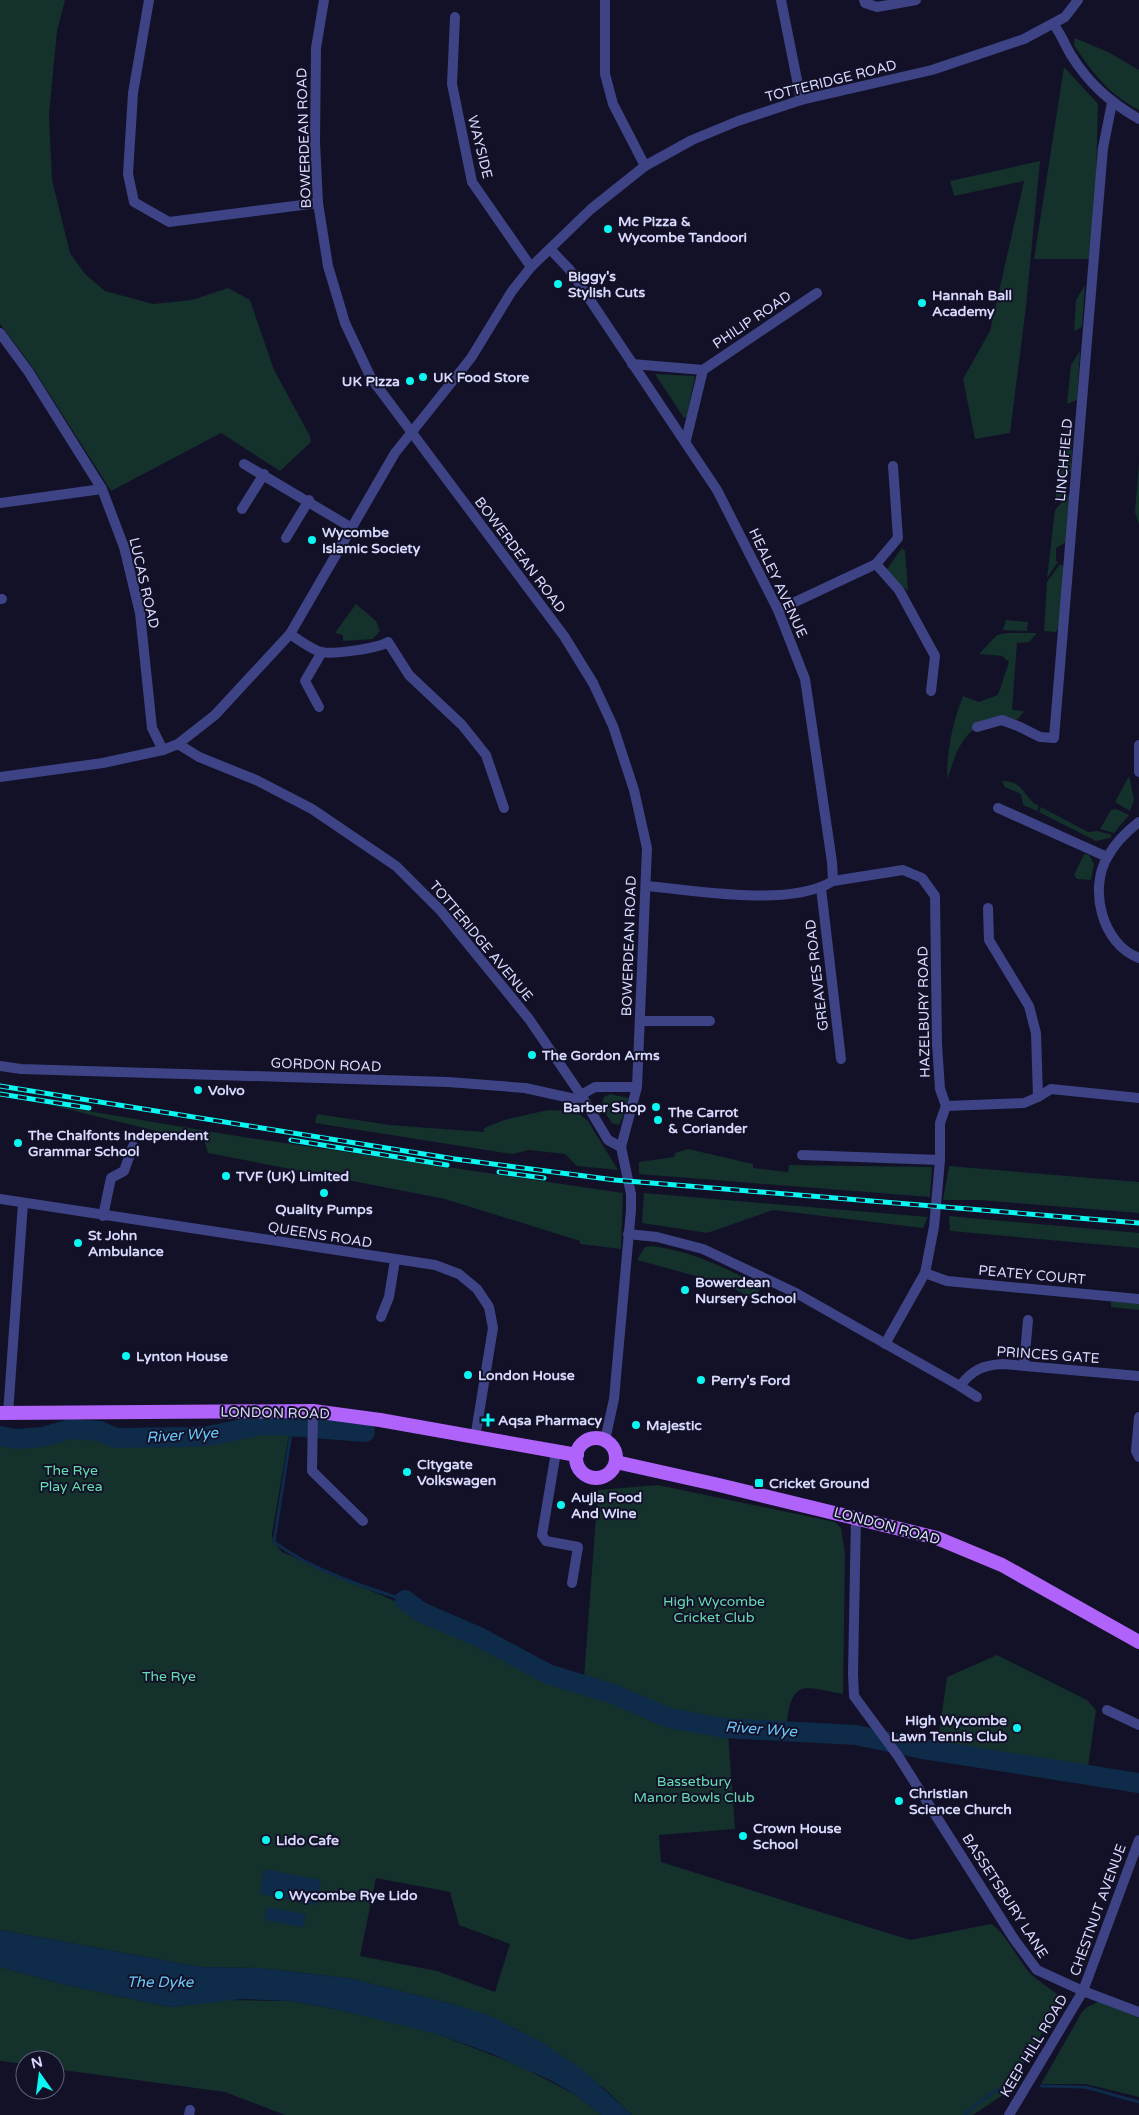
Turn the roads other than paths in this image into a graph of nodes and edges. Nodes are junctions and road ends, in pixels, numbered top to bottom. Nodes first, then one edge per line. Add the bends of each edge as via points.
1 (149, 0) edge
2 (324, 0) edge
3 (605, 0) edge
4 (781, 0) edge
5 (864, 0) edge
6 (916, 0) edge
7 (1078, 0) edge
8 (455, 16) dead end
9 (1054, 25) junction
10 (801, 100) junction
11 (1112, 103) junction
12 (1139, 119) edge
13 (645, 166) junction
14 (318, 203) junction
15 (550, 249) junction
16 (531, 268) junction
17 (817, 293) dead end
18 (0, 333) edge
19 (632, 364) junction
20 (702, 370) junction
21 (410, 432) junction
22 (686, 440) junction
23 (244, 464) dead end
24 (893, 466) dead end
25 (264, 474) junction
26 (102, 489) junction
27 (309, 500) junction
28 (0, 503) edge
29 (242, 509) dead end
30 (352, 528) junction
31 (286, 538) dead end
32 (876, 564) junction
33 (778, 610) junction
34 (290, 634) junction
35 (322, 652) junction
36 (931, 691) dead end
37 (318, 707) dead end
38 (976, 727) dead end
39 (178, 744) junction
40 (1139, 745) edge
41 (163, 750) junction
42 (1139, 772) edge
43 (0, 777) edge
44 (504, 808) dead end
45 (998, 808) dead end
46 (1139, 822) edge
47 (1107, 857) junction
48 (833, 881) junction
49 (646, 886) junction
50 (821, 888) junction
51 (988, 908) dead end
52 (1139, 958) edge
53 (640, 1021) junction
54 (710, 1021) dead end
55 (840, 1059) dead end
56 (0, 1066) edge
57 (637, 1087) junction
58 (581, 1095) junction
59 (1038, 1097) junction
60 (1139, 1098) edge
61 (946, 1106) junction
62 (133, 1146) dead end
63 (621, 1147) junction
64 (802, 1155) dead end
65 (940, 1160) junction
66 (0, 1199) edge
67 (23, 1203) junction
68 (103, 1216) junction
69 (628, 1234) junction
70 (395, 1260) junction
71 (925, 1273) junction
72 (1139, 1299) edge
73 (381, 1317) dead end
74 (1028, 1320) dead end
75 (885, 1344) junction
76 (1024, 1365) junction
77 (1139, 1376) edge
78 (960, 1386) junction
79 (977, 1397) dead end
80 (313, 1411) junction
81 (4, 1413) edge
82 (1139, 1417) edge
83 (475, 1438) junction
84 (605, 1440) junction
85 (556, 1452) junction
86 (577, 1455) junction
87 (1139, 1457) edge
88 (616, 1462) junction
89 (856, 1517) junction
90 (363, 1521) dead end
91 (572, 1583) dead end
92 (1139, 1642) edge
93 (1107, 1710) dead end
94 (1139, 1725) edge
95 (1139, 1840) edge
96 (1083, 1991) junction
97 (1139, 2012) edge
98 (1009, 2115) edge

1 - 14 street via 133,93 128,174 134,202 169,222
2 - 14 street, BOWERDEAN ROAD via 316,48
3 - 13 street via 605,74 613,104
4 - 10 street
5 - 6 street via 877,7
7 - 9 street, TOTTERIDGE ROAD
8 - 16 street, WAYSIDE via 452,84 472,182
9 - 10 street, TOTTERIDGE ROAD via 1024,39 932,70
9 - 11 street via 1072,56
10 - 13 street, TOTTERIDGE ROAD via 692,140
11 - 12 street
11 - 38 street, LINCHFIELD via 1103,148 1054,738 1040,737 1002,720
13 - 15 street, TOTTERIDGE ROAD via 591,209
14 - 21 street, BOWERDEAN ROAD via 328,266 345,323 371,378
15 - 16 street, TOTTERIDGE ROAD
15 - 19 street, HEALEY AVENUE via 570,270
16 - 21 street, TOTTERIDGE ROAD via 512,291 471,358
17 - 20 street, PHILIP ROAD
18 - 26 street, LUCAS ROAD via 28,370
19 - 20 street
19 - 22 street, HEALEY AVENUE
20 - 22 street
21 - 30 street, TOTTERIDGE ROAD via 394,453
21 - 49 street, BOWERDEAN ROAD via 564,636 593,683 613,726 634,790 646,848
22 - 33 street, HEALEY AVENUE via 717,490
23 - 25 street
24 - 32 street via 898,538
25 - 27 street
25 - 29 street
26 - 28 street
26 - 41 street, LUCAS ROAD via 124,547 140,613 152,728
27 - 30 street
27 - 31 street
30 - 34 street, TOTTERIDGE ROAD
32 - 33 street
32 - 36 street via 899,590 935,656
33 - 48 street, HEALEY AVENUE via 805,679
34 - 35 street
34 - 39 street, TOTTERIDGE ROAD via 214,715
35 - 37 street via 305,681
35 - 44 street via 382,646 388,642 409,675 462,725 486,755
39 - 41 street, TOTTERIDGE ROAD
39 - 58 street, TOTTERIDGE AVENUE via 199,757 256,780 312,809 396,866 441,911 528,1019
40 - 42 street
41 - 43 street, TOTTERIDGE ROAD via 103,763
45 - 47 street
46 - 47 street via 1123,834
47 - 52 street via 1100,885 1101,910 1110,934 1127,953
48 - 50 street
48 - 61 street, HAZELBURY ROAD via 903,870 922,878 936,896 937,1044 940,1089
49 - 50 street via 752,895
49 - 53 street, BOWERDEAN ROAD
50 - 55 street, GREAVES ROAD
51 - 59 street via 989,940 1029,1006 1036,1033
53 - 54 street
53 - 57 street, BOWERDEAN ROAD
56 - 58 street, GORDON ROAD via 21,1070 448,1082 525,1088 575,1099
57 - 58 street via 596,1087
57 - 63 street
58 - 63 street via 608,1140
59 - 60 street via 1051,1089
59 - 61 street via 1024,1103
61 - 65 street, HAZELBURY ROAD via 940,1123
62 - 68 street via 124,1171 111,1178
63 - 69 street via 631,1194
64 - 65 street
65 - 71 street, HAZELBURY ROAD via 934,1227
66 - 67 street, QUEENS ROAD
67 - 68 street, QUEENS ROAD
67 - 81 street
68 - 70 street, QUEENS ROAD
69 - 75 street via 657,1237 703,1249 796,1293
69 - 84 street via 614,1399
70 - 73 street via 389,1297
70 - 83 street, QUEENS ROAD via 436,1265 459,1274 477,1289 488,1307 493,1328
71 - 72 street, PEATEY COURT via 947,1281
71 - 75 street
74 - 76 street
75 - 78 street
76 - 77 street, PRINCES GATE
76 - 78 street, PRINCES GATE via 986,1365 969,1374
78 - 79 street
80 - 81 main road, LONDON ROAD
80 - 83 main road, LONDON ROAD
80 - 90 street via 312,1471
82 - 87 street via 1136,1451
83 - 85 main road, LONDON ROAD
84 - 86 main road via 583,1443
84 - 88 main road via 614,1449
85 - 86 main road, LONDON ROAD
85 - 91 street via 542,1535 546,1541 578,1547
86 - 88 main road via 579,1468 595,1478 611,1472
88 - 89 main road, LONDON ROAD
89 - 92 main road, LONDON ROAD via 937,1538 1002,1565
89 - 96 street, BASSETSBURY LANE via 854,1696 898,1756 1037,1970
93 - 94 street
95 - 96 street, CHESTNUT AVENUE
96 - 97 street, BASSETSBURY LANE
96 - 98 street, KEEP HILL ROAD

